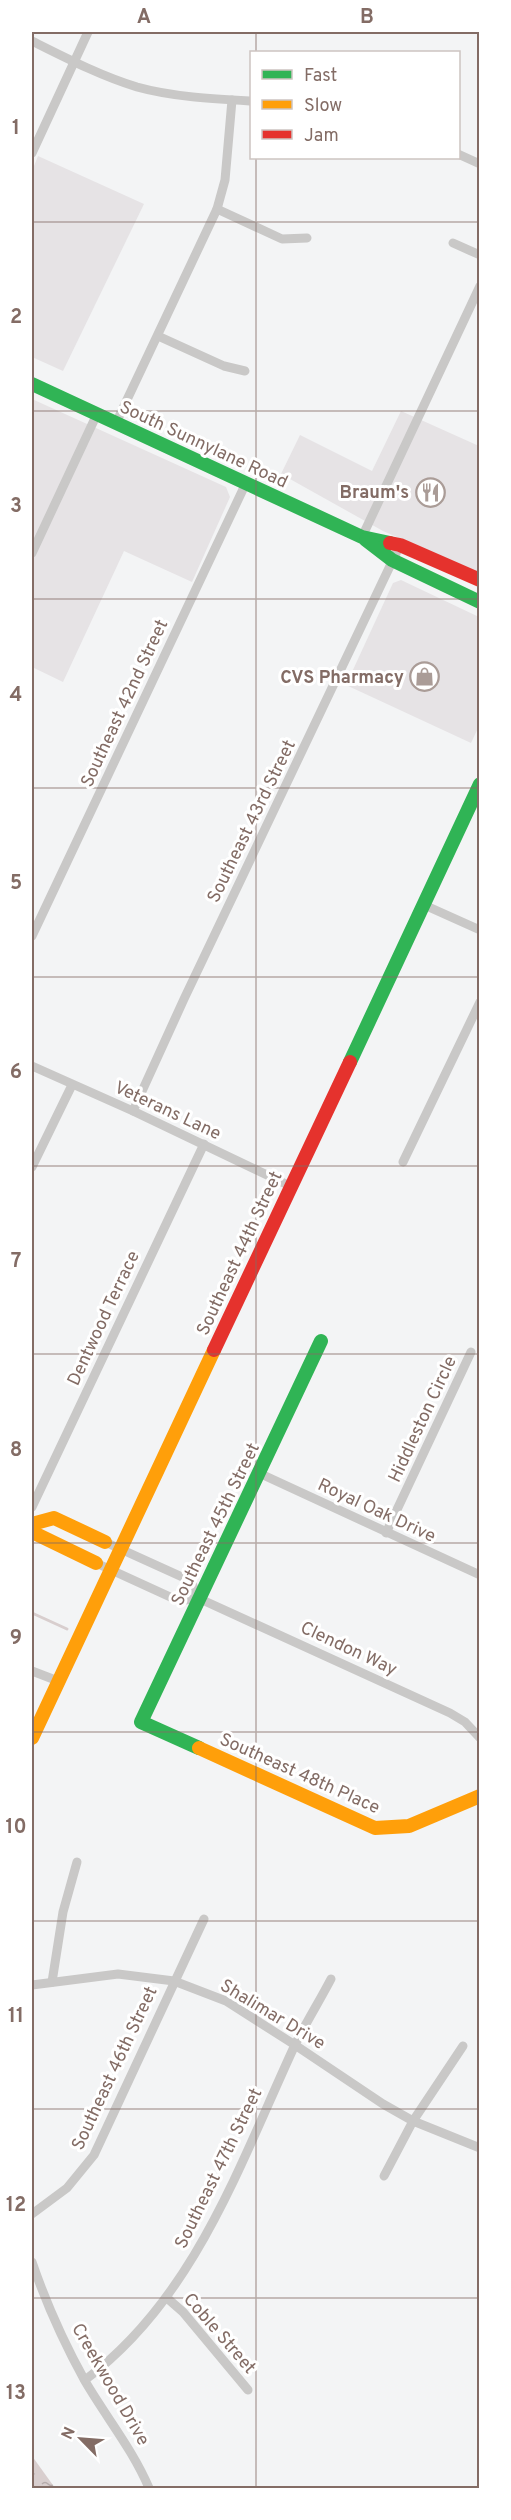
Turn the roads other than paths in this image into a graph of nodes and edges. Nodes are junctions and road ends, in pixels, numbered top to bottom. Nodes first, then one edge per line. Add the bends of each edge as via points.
1 (88, 32) edge
2 (32, 41) edge
3 (74, 61) junction
4 (232, 100) junction
5 (250, 101) edge
6 (32, 153) edge
7 (460, 154) edge
8 (480, 164) edge
9 (217, 209) junction
10 (307, 238) dead end
11 (453, 243) dead end
12 (480, 255) edge
13 (480, 286) edge
14 (158, 336) junction
15 (245, 371) dead end
16 (32, 384) edge
17 (97, 414) junction
18 (116, 423) junction
19 (246, 483) junction
20 (362, 537) junction
21 (400, 545) junction
22 (32, 553) edge
23 (392, 560) junction
24 (480, 580) edge
25 (480, 602) edge
26 (480, 784) edge
27 (422, 904) junction
28 (480, 930) edge
29 (32, 936) edge
30 (480, 1002) edge
31 (32, 1066) edge
32 (72, 1085) junction
33 (133, 1111) junction
34 (204, 1144) junction
35 (403, 1162) dead end
36 (32, 1167) edge
37 (290, 1186) junction
38 (321, 1341) dead end
39 (471, 1352) dead end
40 (261, 1474) junction
41 (32, 1507) edge
42 (32, 1524) edge
43 (75, 1528) junction
44 (32, 1532) edge
45 (387, 1533) junction
46 (105, 1542) joint
47 (66, 1548) junction
48 (120, 1549) junction
49 (96, 1563) joint
50 (111, 1569) junction
51 (480, 1575) edge
52 (198, 1598) junction
53 (32, 1671) edge
54 (58, 1681) junction
55 (141, 1722) joint
56 (32, 1738) edge
57 (480, 1738) edge
58 (480, 1796) edge
59 (77, 1862) dead end
60 (204, 1919) dead end
61 (331, 1979) dead end
62 (174, 1981) junction
63 (52, 1982) junction
64 (32, 1985) edge
65 (296, 2045) junction
66 (463, 2046) dead end
67 (413, 2121) junction
68 (480, 2148) edge
69 (384, 2176) dead end
70 (32, 2214) edge
71 (32, 2262) edge
72 (167, 2298) junction
73 (85, 2380) junction
74 (248, 2390) dead end
75 (150, 2488) edge

1 - 3 street
2 - 3 street
3 - 4 street via 139,87
3 - 6 street
4 - 5 street
4 - 9 street via 225,180
7 - 8 street
9 - 10 street via 282,239
9 - 14 street
11 - 12 street
13 - 20 street
14 - 15 street via 224,366
14 - 18 street
16 - 17 main road, South Sunnylane Road
17 - 18 main road, South Sunnylane Road
17 - 22 street
18 - 19 main road, South Sunnylane Road
19 - 20 main road, South Sunnylane Road
19 - 29 street, Southeast 42nd Street
20 - 21 main road, South Sunnylane Road
20 - 23 main road, South Sunnylane Road
21 - 23 street, Southeast 43rd Street
21 - 24 main road, South Sunnylane Road
23 - 25 main road, South Sunnylane Road
23 - 33 street, Southeast 43rd Street
26 - 27 main road, Southeast 44th Street
27 - 28 street
27 - 37 main road, Southeast 44th Street
30 - 35 street
31 - 32 street, Veterans Lane
32 - 33 street, Veterans Lane
32 - 36 street
33 - 34 street, Veterans Lane
34 - 37 street, Veterans Lane
34 - 41 street, Dentwood Terrace
37 - 48 main road, Southeast 44th Street
38 - 40 main road, Southeast 45th Street
39 - 45 street, Hiddleston Circle
40 - 45 street, Royal Oak Drive
40 - 52 main road, Southeast 45th Street
42 - 43 main road, Clendon Way via 54,1518
43 - 46 main road, Clendon Way
43 - 47 main road
44 - 47 main road, Clendon Way
45 - 51 street, Royal Oak Drive
46 - 48 street, Clendon Way
47 - 49 main road, Clendon Way
48 - 50 main road, Southeast 44th Street
48 - 52 street, Clendon Way via 191,1581
49 - 50 street, Clendon Way
50 - 52 street, Clendon Way via 180,1601
50 - 54 main road, Southeast 44th Street
52 - 55 main road, Southeast 45th Street
52 - 57 street, Clendon Way via 450,1713
53 - 54 street
54 - 56 main road, Southeast 44th Street
55 - 58 main road, Southeast 48th Place via 375,1828 409,1826
59 - 63 street via 63,1912
60 - 62 street, Southeast 46th Street
61 - 65 street, Southeast 47th Street
62 - 63 street, Shalimar Drive via 118,1974
62 - 65 street, Shalimar Drive via 226,2001
62 - 70 street, Southeast 46th Street via 94,2156 67,2188
63 - 64 street, Shalimar Drive
65 - 67 street, Shalimar Drive
65 - 72 street, Southeast 47th Street via 225,2197
66 - 67 street
67 - 68 street, Shalimar Drive
67 - 69 street
71 - 73 street, Creekwood Drive via 46,2303
72 - 73 street, Southeast 47th Street via 144,2327
72 - 74 street, Coble Street
73 - 75 street, Creekwood Drive

